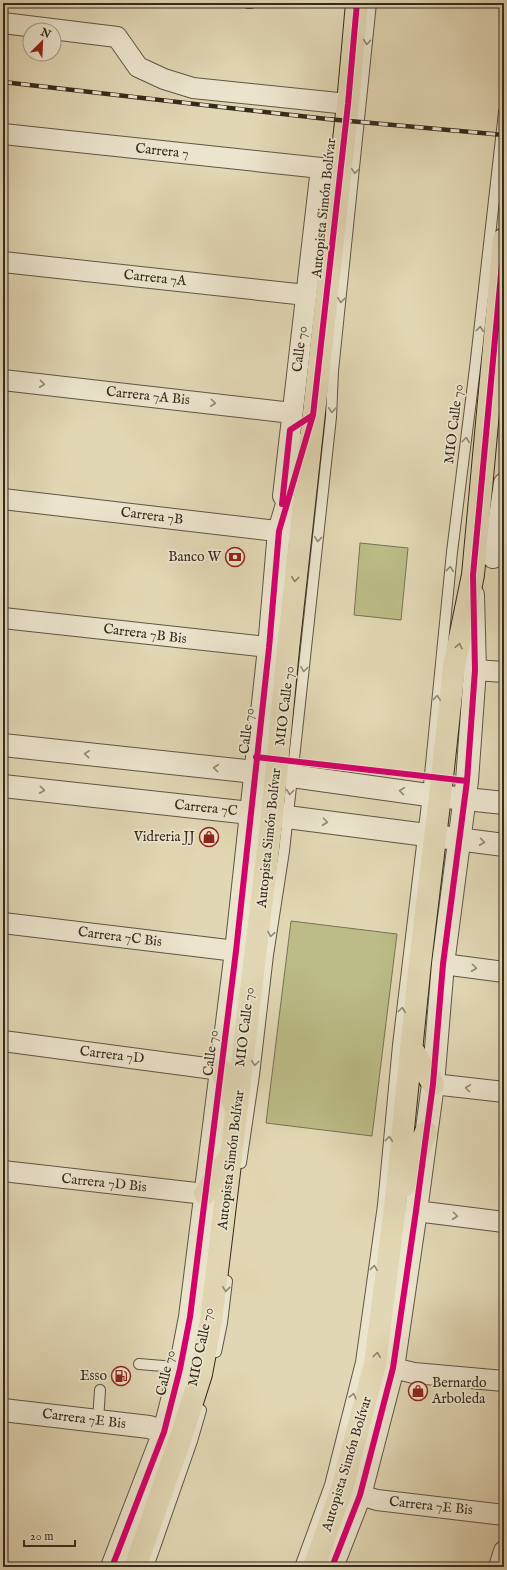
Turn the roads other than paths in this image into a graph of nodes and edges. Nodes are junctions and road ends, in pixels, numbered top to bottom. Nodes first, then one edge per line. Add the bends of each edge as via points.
1 (248, 3) edge
2 (252, 3) edge
3 (357, 3) edge
4 (371, 3) edge
5 (3, 23) edge
6 (348, 104) junction
7 (504, 112) edge
8 (3, 134) edge
9 (321, 168) joint
10 (504, 241) edge
11 (3, 262) edge
12 (306, 295) junction
13 (3, 380) edge
14 (303, 414) junction
15 (504, 483) edge
16 (3, 499) edge
17 (279, 531) junction
18 (300, 534) junction
19 (486, 562) edge
20 (3, 618) edge
21 (278, 649) junction
22 (475, 670) junction
23 (504, 672) edge
24 (3, 745) edge
25 (255, 772) junction
26 (284, 775) junction
27 (3, 786) edge
28 (434, 795) junction
29 (465, 798) junction
30 (504, 802) edge
31 (251, 813) junction
32 (279, 816) junction
33 (430, 835) junction
34 (459, 839) junction
35 (504, 845) edge
36 (3, 923) edge
37 (236, 951) junction
38 (443, 964) junction
39 (504, 972) edge
40 (3, 1040) edge
41 (411, 1047) junction
42 (221, 1070) junction
43 (433, 1084) junction
44 (504, 1092) edge
45 (237, 1113) junction
46 (426, 1132) junction
47 (231, 1154) junction
48 (3, 1171) edge
49 (239, 1174) dead end
50 (237, 1189) dead end
51 (205, 1194) junction
52 (395, 1207) junction
53 (416, 1211) junction
54 (234, 1213) dead end
55 (504, 1222) edge
56 (228, 1268) dead end
57 (214, 1361) dead end
58 (139, 1364) dead end
59 (393, 1368) junction
60 (180, 1369) junction
61 (504, 1381) edge
62 (100, 1390) dead end
63 (204, 1398) dead end
64 (3, 1410) edge
65 (98, 1421) junction
66 (164, 1432) junction
67 (360, 1495) junction
68 (504, 1515) edge
69 (504, 1551) edge
70 (112, 1567) edge
71 (135, 1567) edge
72 (148, 1567) edge
73 (300, 1567) edge
74 (314, 1567) edge
75 (332, 1567) edge
76 (499, 1567) edge

1 - 2 lane
3 - 6 highway, Autopista Simón Bolívar
4 -> 26 lane, MIO Calle 70 via 333,371 331,417
5 - 6 street via 117,37 138,67 193,88
6 - 14 highway, Autopista Simón Bolívar
28 -> 7 lane, MIO Calle 70 via 452,552
8 - 9 street, Carrera 7
9 - 12 street, Calle 70
10 - 19 highway
11 - 12 street, Carrera 7A
12 - 14 street, Calle 70
13 -> 14 street, Carrera 7A Bis
14 - 17 street, Calle 70
14 - 18 highway, Autopista Simón Bolívar
15 - 19 street
16 - 17 street, Carrera 7B
17 - 18 street, Carrera 7B
17 - 21 street, Calle 70
18 -> 21 highway, Autopista Simón Bolívar
19 - 22 street
28 -> 19 highway via 454,667
20 - 21 street, Carrera 7B Bis
21 - 25 street, Calle 70
21 - 26 highway, Autopista Simón Bolívar
22 - 23 street
22 - 29 street
25 -> 24 street
25 - 26 street
25 - 31 street, Calle 70
28 -> 26 street
26 -> 32 highway, Autopista Simón Bolívar
27 -> 31 street, Carrera 7C
28 - 29 street
28 - 33 highway
29 - 30 street
29 - 34 street
31 - 32 street, Carrera 7C
31 - 37 street, Calle 70
32 -> 33 street, Carrera 7C
32 - 45 highway, Autopista Simón Bolívar
32 -> 49 lane, MIO Calle 70 via 284,851
33 - 34 street, Carrera 7C
33 - 41 highway, Autopista Simón Bolívar
73 -> 33 lane via 330,1485 361,1362 383,1205 398,1045
34 -> 35 street, Carrera 7C
34 - 38 street
36 - 37 street, Carrera 7C Bis
37 - 42 street, Calle 70
38 -> 39 street
38 - 43 street
40 - 42 street, Carrera 7D
41 - 43 highway
41 - 52 highway, Autopista Simón Bolívar
42 - 45 highway
42 - 51 street, Calle 70
44 -> 43 street
43 - 46 street
45 - 47 highway, Autopista Simón Bolívar
46 - 52 highway
46 - 53 street
47 - 51 highway
47 - 71 highway, Autopista Simón Bolívar via 211,1321 201,1374
48 - 51 street, Carrera 7D Bis
50 - 54 lane
51 - 60 street, Calle 70 via 190,1317
74 -> 52 highway, Autopista Simón Bolívar via 342,1489 375,1364
53 -> 55 street
53 - 59 street
56 -> 57 lane, MIO Calle 70 via 222,1324
58 - 60 lane
59 - 61 street via 414,1373
59 - 67 street
60 - 66 street, Calle 70
62 - 65 lane
63 - 72 lane, MIO Calle 70 via 192,1441
64 - 65 street, Carrera 7E Bis
65 - 66 street, Carrera 7E Bis via 149,1427
66 - 70 street, Calle 70
67 - 68 street, Carrera 7E Bis via 377,1500
67 - 75 street
69 - 76 street

